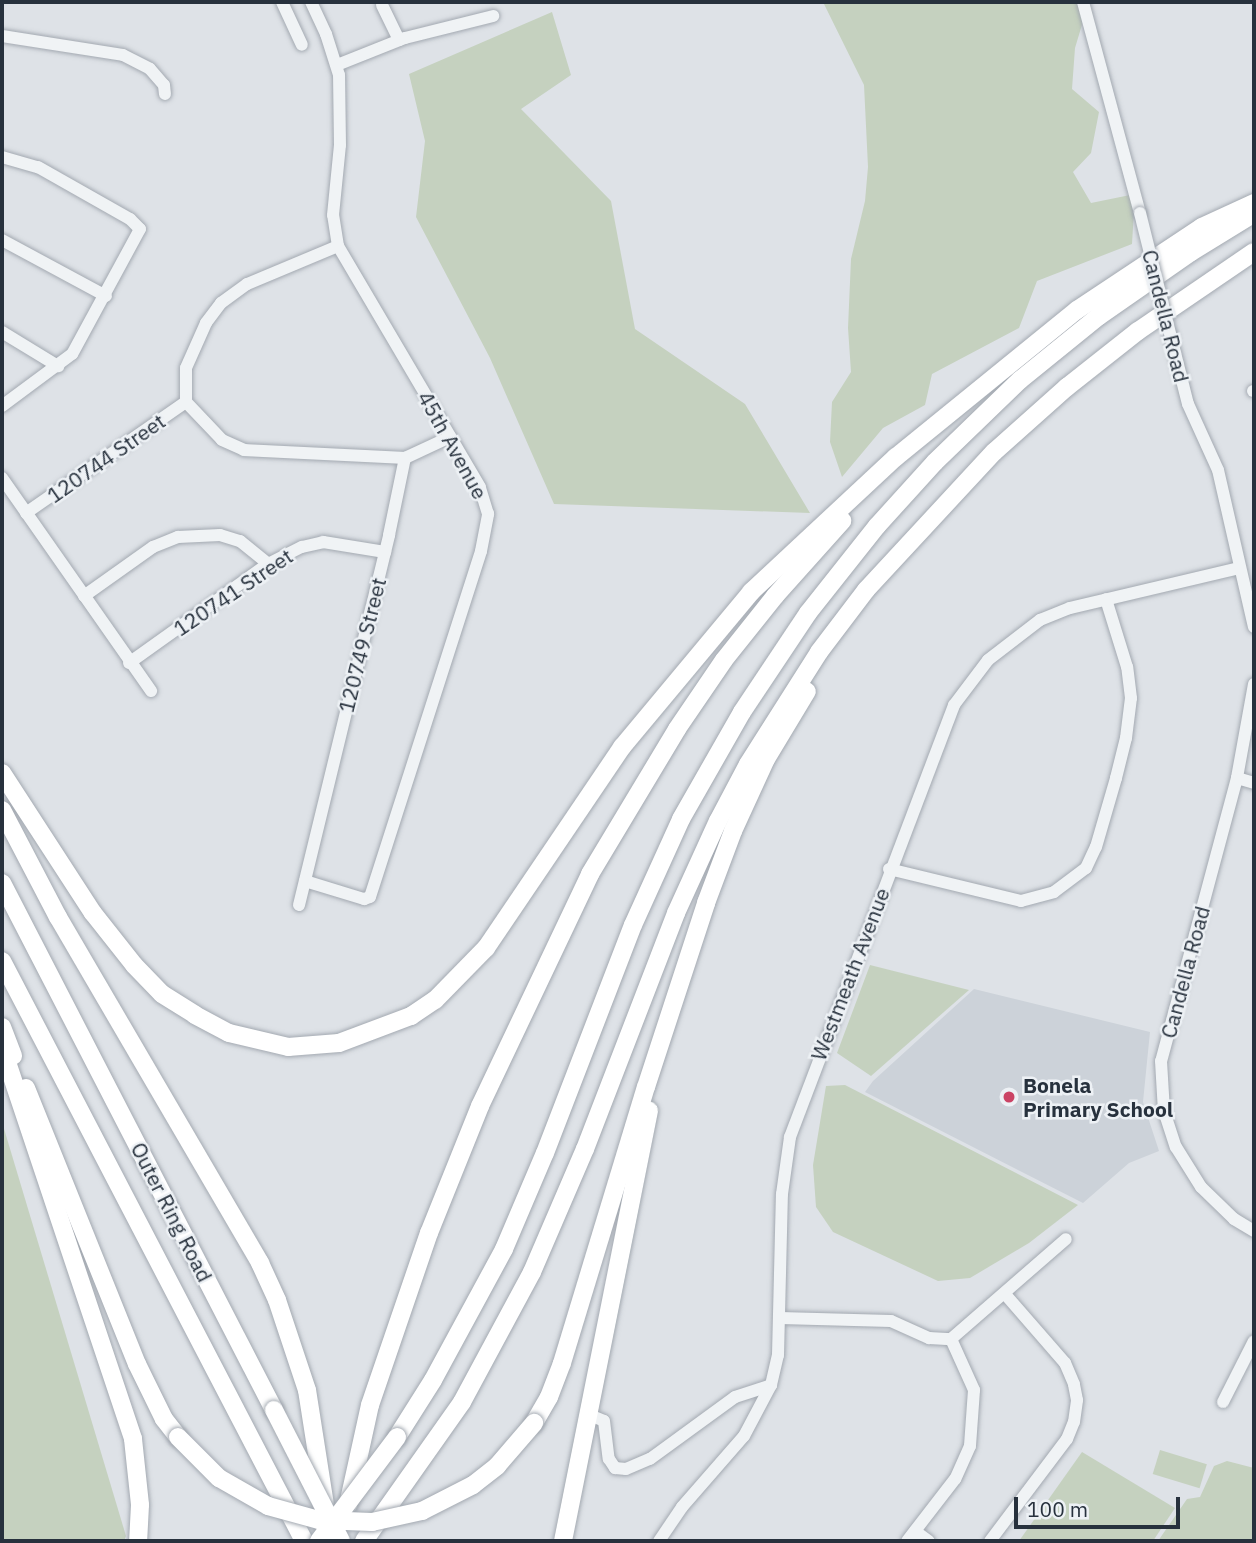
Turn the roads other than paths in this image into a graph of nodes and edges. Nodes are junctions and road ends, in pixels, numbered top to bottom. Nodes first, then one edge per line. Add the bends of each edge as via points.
1 (282, 2) edge
2 (311, 2) edge
3 (1083, 2) edge
4 (382, 5) dead end
5 (494, 16) dead end
6 (2, 36) edge
7 (399, 40) junction
8 (302, 45) dead end
9 (337, 65) junction
10 (165, 94) dead end
11 (2, 157) edge
12 (1254, 203) edge
13 (1254, 213) edge
14 (2, 240) edge
15 (338, 246) junction
16 (1254, 252) edge
17 (106, 296) junction
18 (2, 332) edge
19 (58, 366) junction
20 (186, 402) junction
21 (2, 406) edge
22 (939, 420) junction
23 (450, 437) junction
24 (405, 458) junction
25 (2, 478) edge
26 (26, 513) junction
27 (385, 552) junction
28 (891, 562) junction
29 (268, 564) junction
30 (1239, 568) junction
31 (84, 596) junction
32 (1106, 599) junction
33 (1254, 627) edge
34 (130, 663) junction
35 (1254, 684) edge
36 (151, 691) dead end
37 (2, 773) edge
38 (1237, 778) junction
39 (1254, 783) edge
40 (2, 810) edge
41 (889, 869) junction
42 (305, 881) junction
43 (2, 883) edge
44 (299, 905) dead end
45 (2, 961) edge
46 (2, 1027) edge
47 (666, 1029) junction
48 (2, 1046) edge
49 (1254, 1231) edge
50 (1066, 1239) dead end
51 (1005, 1294) junction
52 (780, 1318) junction
53 (951, 1339) junction
54 (1254, 1341) edge
55 (771, 1385) junction
56 (1223, 1402) dead end
57 (587, 1414) junction
58 (911, 1536) edge
59 (138, 1541) edge
60 (304, 1541) edge
61 (322, 1541) edge
62 (343, 1541) edge
63 (364, 1541) edge
64 (564, 1541) edge
65 (659, 1541) edge
66 (929, 1541) edge
67 (990, 1541) edge

1 - 8 street
2 - 9 street, 45th Avenue
3 - 30 street, Candella Road, bridge via 1188,404 1218,470
4 - 7 street
5 - 7 street
6 - 10 street via 124,55 150,69 164,85
7 - 9 street
9 - 15 street, 45th Avenue via 341,114 333,215
11 - 17 street via 38,167 140,229
12 - 22 highway via 1202,227 1139,267 1077,310
13 - 61 highway, bridge via 1100,316 1020,380 935,462 808,613 742,712 681,819 633,925 504,1249 446,1359
14 - 17 street
15 - 20 street via 247,284 221,303 206,323 186,368
15 - 23 street, 45th Avenue
16 - 28 highway via 1138,331 1067,387 994,452
17 - 19 street via 78,346
18 - 19 street
19 - 21 street
20 - 24 street via 222,440 244,450
20 - 26 street, 120744 Street
22 - 37 highway via 751,592 705,645 622,747 464,974 411,1016 367,1034 339,1043 288,1047 258,1042 218,1027 162,994 93,913
22 - 62 highway via 824,540 724,660 590,874 480,1105 429,1233 370,1405
23 - 24 street
23 - 42 street, 45th Avenue via 483,494 487,527 413,769 369,898
24 - 27 street, 120749 Street
25 - 26 street
26 - 31 street
27 - 29 street, 120741 Street via 323,542
27 - 42 street, 120749 Street
28 - 47 highway via 871,601 832,653 766,759 706,903
28 - 63 highway via 819,652 718,821 532,1272 487,1359 433,1446
29 - 31 street via 240,541 220,535 178,537 153,547
29 - 34 street, 120741 Street
30 - 32 street, Westmeath Avenue
30 - 33 street, Candella Road
31 - 34 street
32 - 41 street, Westmeath Avenue via 1040,620 988,660 963,690
32 - 41 street via 1127,667 1131,698 1116,778 1086,868 1054,892 1021,901
34 - 36 street
35 - 38 street, Candella Road
38 - 39 street
38 - 49 street, Candella Road via 1161,1061 1164,1111 1176,1147 1221,1207
40 - 61 highway via 58,917 260,1263 277,1300 307,1390 326,1513
41 - 52 street, Westmeath Avenue via 790,1137 782,1194
42 - 44 street, 120749 Street
43 - 62 highway, Outer Ring Road, bridge
45 - 60 highway, Outer Ring Road
46 - 47 highway, bridge via 137,1364 164,1419 219,1478 268,1506 319,1520 372,1522 422,1511 464,1491 497,1466 534,1423 562,1363
47 - 57 highway
48 - 59 highway via 134,1439
50 - 51 street
51 - 53 street
51 - 67 street via 1065,1363 1077,1400 1067,1439
52 - 53 street via 891,1321 929,1338
52 - 55 street, Westmeath Avenue
53 - 58 street via 974,1390 970,1446 955,1479
54 - 56 street
55 - 57 street via 735,1397 650,1459 626,1469 615,1468 608,1459 604,1421
55 - 65 street, Westmeath Avenue via 744,1436 682,1507
57 - 64 highway
58 - 66 street

